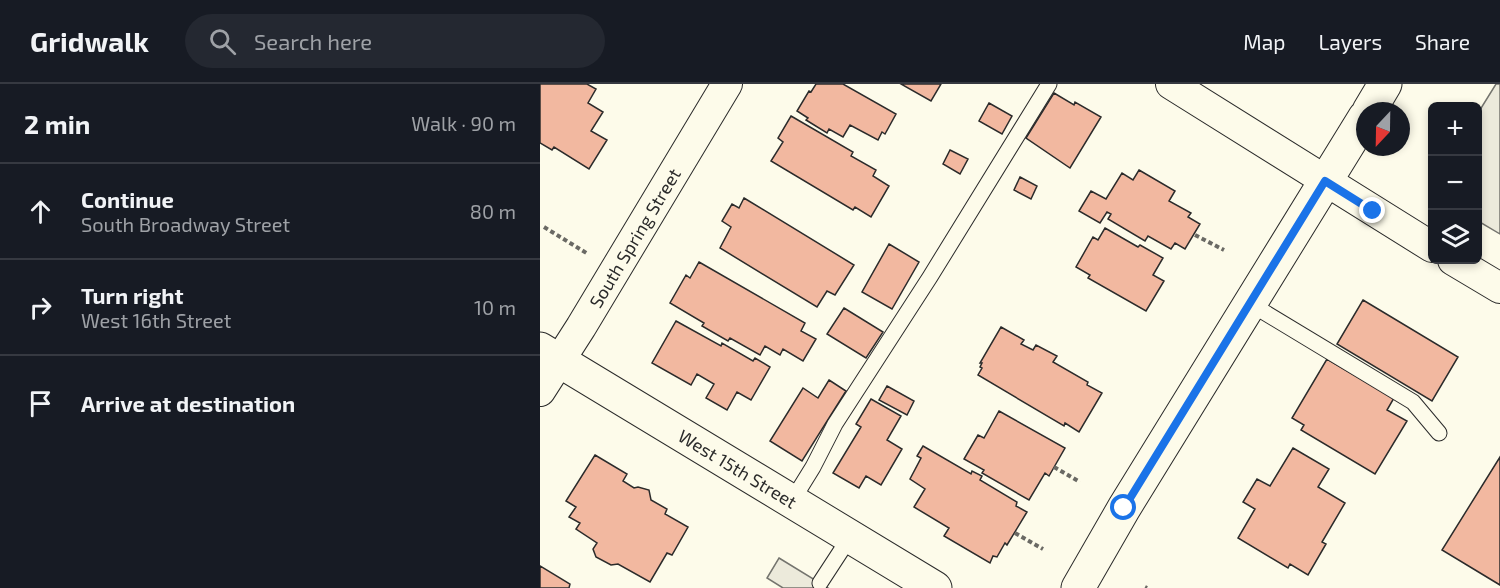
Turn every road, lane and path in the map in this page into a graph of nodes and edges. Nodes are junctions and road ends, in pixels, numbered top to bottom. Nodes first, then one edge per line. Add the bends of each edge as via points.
1 (727, 84) edge
2 (1049, 84) edge
3 (1171, 84) edge
4 (1385, 84) edge
5 (1374, 102) edge
6 (1356, 131) edge
7 (1325, 181) junction
8 (544, 227) dead end
9 (1195, 235) dead end
10 (1428, 245) edge
11 (1224, 250) dead end
12 (1460, 264) edge
13 (615, 269) junction
14 (1500, 288) edge
15 (1250, 303) junction
16 (550, 354) edge
17 (540, 391) edge
18 (1439, 433) dead end
19 (1054, 467) dead end
20 (1080, 482) dead end
21 (792, 501) junction
22 (1014, 533) dead end
23 (850, 537) junction
24 (1043, 549) dead end
25 (820, 583) dead end
26 (935, 588) edge
27 (1078, 588) edge

1 - 13 street, South Spring Street
2 - 21 lane via 835,424
3 - 7 street
4 - 5 main road
6 - 7 main road
7 - 10 street
7 - 15 main road
8 - 13 path
9 - 11 path
12 - 14 street
13 - 16 street, South Spring Street via 581,327
15 - 18 lane via 1413,402
15 - 27 main road
16 - 17 street, South Spring Street
16 - 21 main road, West 15th Street
19 - 20 path
21 - 23 main road, West 15th Street
22 - 24 path
23 - 25 lane
23 - 26 main road, West 15th Street

